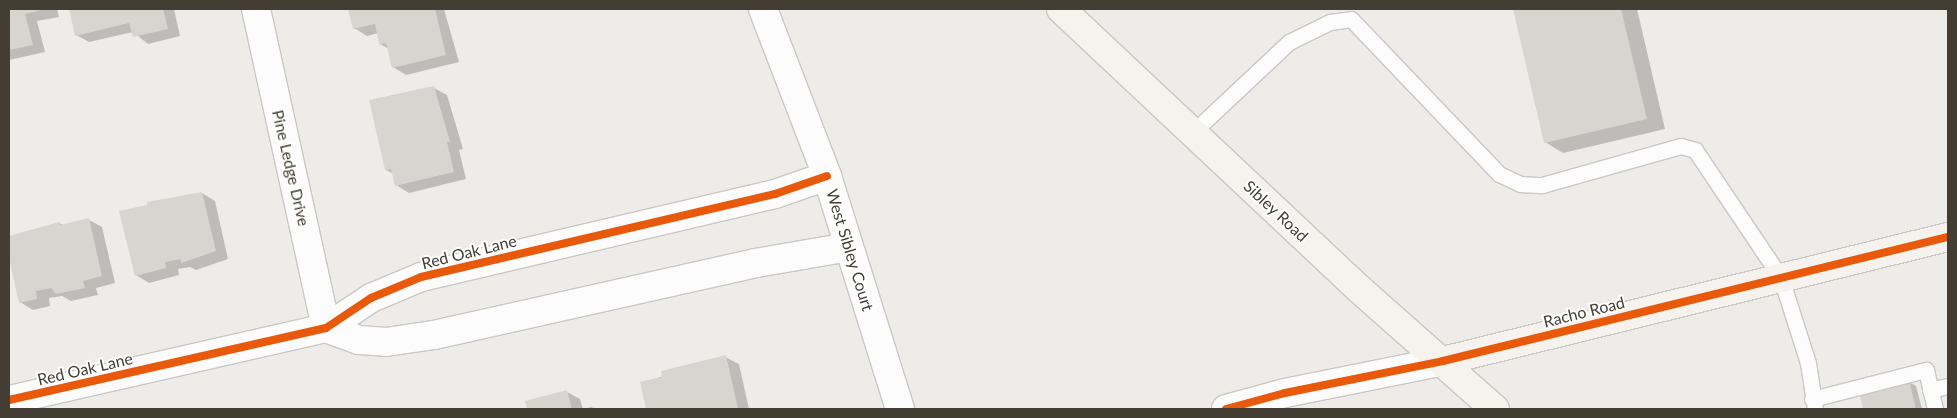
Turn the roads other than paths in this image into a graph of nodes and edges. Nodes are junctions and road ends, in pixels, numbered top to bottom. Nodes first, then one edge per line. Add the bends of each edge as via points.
1 (256, 9) edge
2 (764, 9) edge
3 (1061, 9) edge
4 (1192, 133) junction
5 (827, 176) junction
6 (1948, 237) edge
7 (849, 247) junction
8 (1781, 278) junction
9 (326, 328) junction
10 (1443, 361) junction
11 (1948, 386) edge
12 (1930, 390) junction
13 (9, 400) edge
14 (1813, 404) edge
15 (900, 409) edge
16 (1226, 409) edge
17 (1495, 409) edge
18 (1936, 409) edge

1 - 9 street, Pine Ledge Drive
2 - 5 street, West Sibley Court
3 - 4 main road, Sibley Road
4 - 8 lane via 1289,42 1330,22 1351,19 1499,174 1520,184 1542,185 1681,146 1695,150
4 - 10 main road, Sibley Road via 1358,288
5 - 7 street, West Sibley Court
5 - 9 street, Red Oak Lane via 781,193 421,277 371,298
6 - 8 main road, Racho Road
7 - 9 street via 756,263 434,335 386,342 359,340
7 - 15 street, West Sibley Court
8 - 10 main road, Racho Road
8 - 14 lane via 1808,363
9 - 13 street, Red Oak Lane
10 - 16 street, Racho Road via 1285,393
10 - 17 main road, Sibley Road
11 - 12 lane
12 - 14 lane via 1926,370
12 - 18 lane

